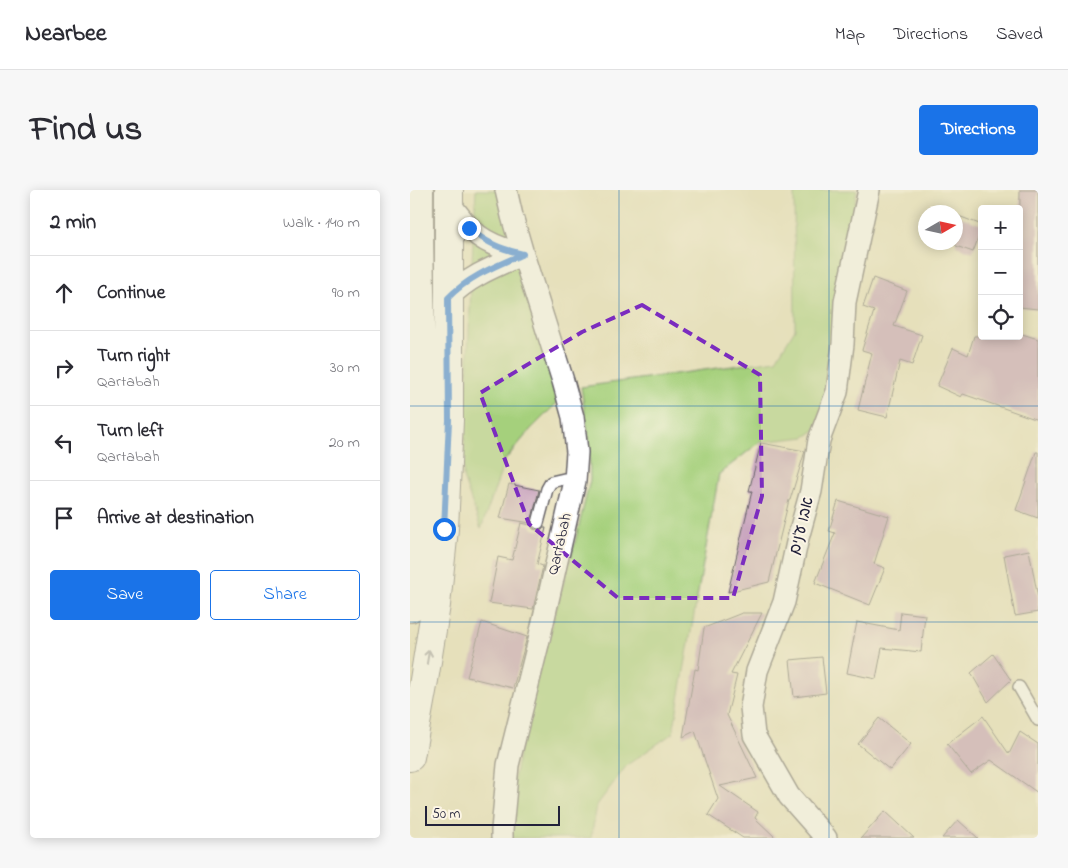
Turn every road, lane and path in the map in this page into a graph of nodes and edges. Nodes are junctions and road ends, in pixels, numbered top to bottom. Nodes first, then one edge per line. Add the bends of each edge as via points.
1 (420, 190) edge
2 (506, 190) edge
3 (869, 190) edge
4 (449, 195) edge
5 (523, 254) junction
6 (448, 298) junction
7 (410, 328) edge
8 (422, 355) junction
9 (575, 480) junction
10 (538, 523) dead end
11 (410, 608) edge
12 (1019, 687) dead end
13 (1038, 720) edge
14 (410, 757) edge
15 (502, 838) edge
16 (826, 838) edge

1 - 8 main road
2 - 5 street, Qartabah
3 - 16 street, אבו ע'נים via 845,302 837,392 820,440 784,602 757,671 751,707 754,735 789,796
4 - 5 street via 460,218 478,235 495,246
4 - 6 main road
5 - 6 street via 482,272
5 - 9 street, Qartabah via 573,417 578,452
14 -> 6 main road via 436,605 444,529 449,420
7 - 8 main road
8 - 11 main road via 419,519
9 - 10 lane via 551,482
9 - 15 street, Qartabah via 508,766
12 - 13 lane

